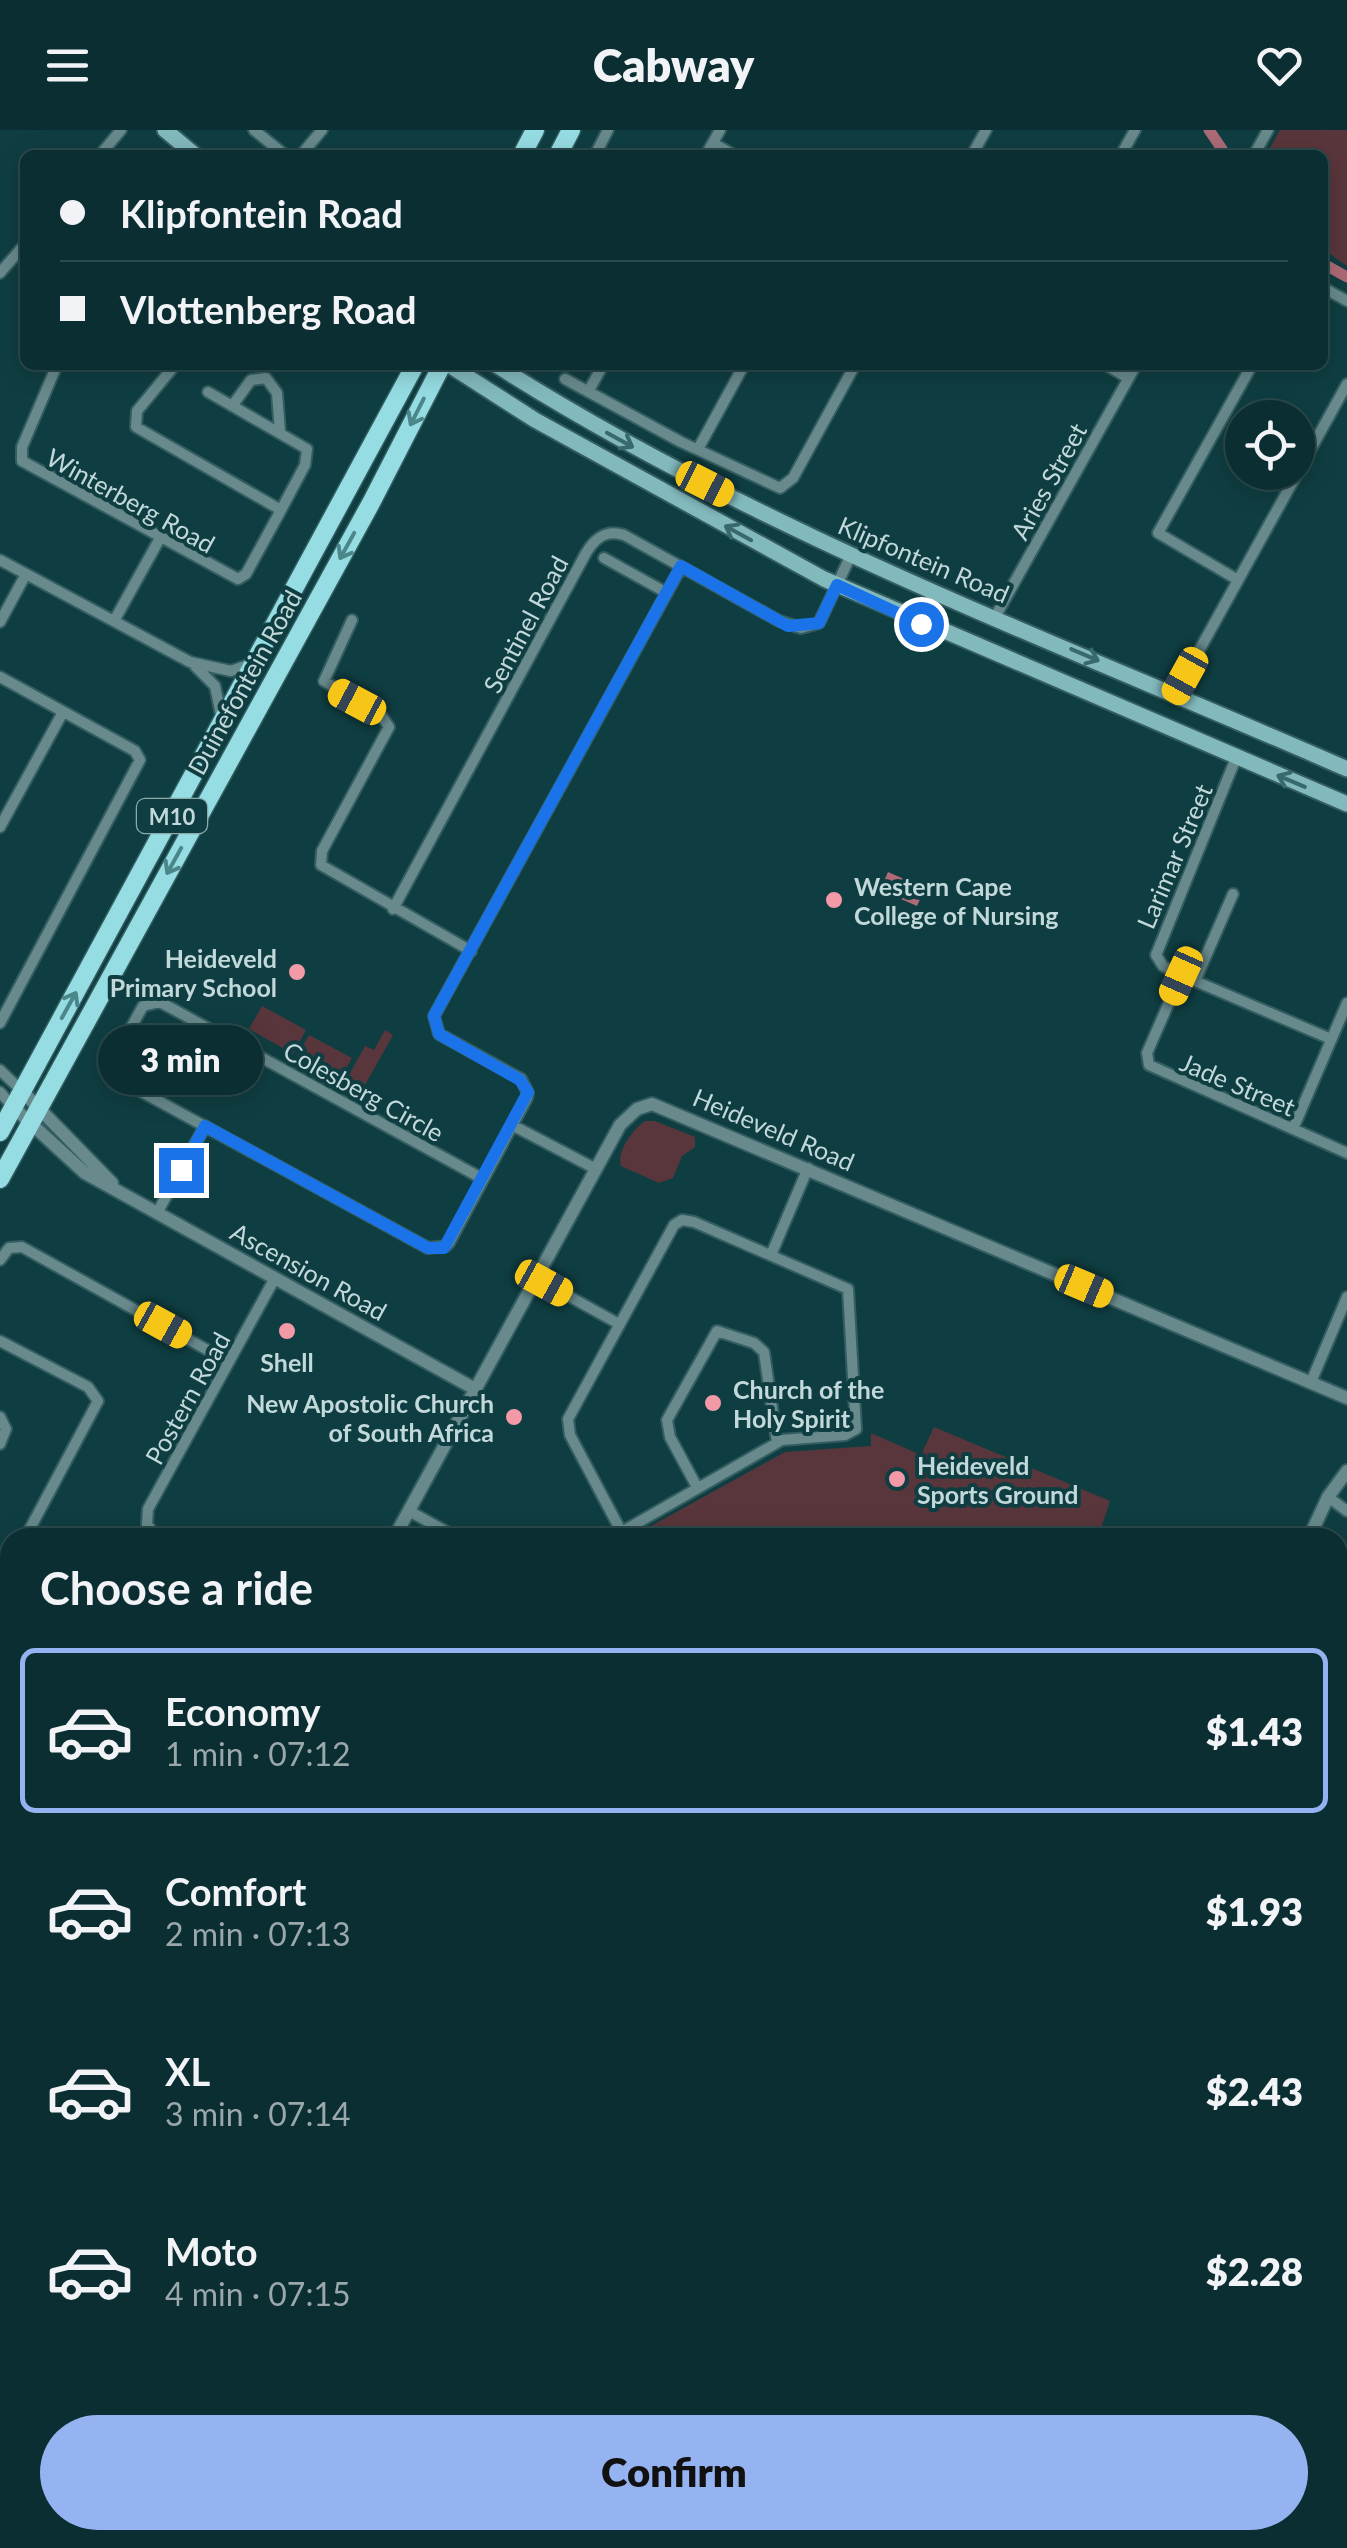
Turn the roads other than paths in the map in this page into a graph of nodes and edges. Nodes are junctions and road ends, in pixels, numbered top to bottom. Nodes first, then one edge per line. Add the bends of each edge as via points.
1 (120, 130) edge
2 (165, 130) edge
3 (254, 130) edge
4 (322, 130) edge
5 (720, 130) edge
6 (713, 143) junction
7 (104, 150) edge
8 (190, 150) edge
9 (279, 150) edge
10 (305, 150) edge
11 (709, 150) edge
12 (725, 150) edge
13 (20, 250) edge
14 (0, 273) edge
15 (55, 370) edge
16 (171, 370) edge
17 (412, 370) edge
18 (439, 370) edge
19 (458, 370) edge
20 (504, 370) edge
21 (600, 370) edge
22 (741, 370) edge
23 (852, 370) edge
24 (1114, 370) edge
25 (1133, 370) edge
26 (1249, 370) edge
27 (1128, 378) junction
28 (565, 379) dead end
29 (1347, 384) edge
30 (208, 392) dead end
31 (588, 392) junction
32 (232, 406) junction
33 (280, 432) junction
34 (698, 449) junction
35 (281, 510) junction
36 (160, 540) junction
37 (851, 555) junction
38 (604, 558) dead end
39 (0, 560) edge
40 (681, 566) junction
41 (26, 574) junction
42 (1238, 580) junction
43 (837, 585) junction
44 (666, 593) junction
45 (995, 617) junction
46 (352, 620) dead end
47 (114, 621) junction
48 (0, 622) edge
49 (190, 662) junction
50 (256, 662) junction
51 (0, 677) edge
52 (1175, 694) junction
53 (63, 712) junction
54 (221, 726) junction
55 (1236, 758) junction
56 (1347, 769) edge
57 (1347, 803) edge
58 (0, 827) edge
59 (1233, 894) dead end
60 (393, 908) junction
61 (471, 951) junction
62 (1181, 976) junction
63 (1194, 981) junction
64 (1347, 1003) edge
65 (0, 1023) edge
66 (1331, 1039) junction
67 (0, 1070) edge
68 (0, 1092) edge
69 (18, 1099) junction
70 (38, 1106) junction
71 (29, 1124) junction
72 (512, 1125) junction
73 (205, 1126) junction
74 (1293, 1129) junction
75 (0, 1132) edge
76 (1347, 1153) edge
77 (808, 1168) junction
78 (596, 1169) junction
79 (0, 1179) edge
80 (483, 1179) junction
81 (120, 1192) junction
82 (157, 1212) junction
83 (772, 1255) junction
84 (0, 1260) edge
85 (276, 1278) junction
86 (536, 1278) junction
87 (1347, 1297) edge
88 (619, 1324) junction
89 (0, 1340) edge
90 (229, 1362) junction
91 (1311, 1382) junction
92 (476, 1389) junction
93 (1347, 1398) edge
94 (0, 1417) edge
95 (776, 1442) junction
96 (0, 1444) edge
97 (1347, 1471) edge
98 (697, 1487) junction
99 (1328, 1497) junction
100 (408, 1511) junction
101 (1347, 1511) edge
102 (30, 1528) edge
103 (150, 1528) edge
104 (399, 1528) edge
105 (439, 1528) edge
106 (613, 1528) edge
107 (626, 1528) edge
108 (1314, 1528) edge

1 - 7 street
2 - 8 main road
3 - 9 street
4 - 10 street
5 - 6 street
6 - 11 street
6 - 12 street
13 - 14 street
15 - 36 street, Winterberg Road via 22,461
16 - 35 street via 137,411 136,427
17 - 50 main road, Duinefontein Road / M10
18 -> 70 main road, Duinefontein Road / M10
43 -> 19 main road via 589,452
20 -> 37 main road, Klipfontein Road via 641,452
21 - 31 street
22 - 34 street
23 - 34 street via 784,487
24 - 27 street
25 - 27 street, Aries Street
26 - 42 street via 1158,533
27 - 45 street, Aries Street
28 - 31 street
29 - 42 street
30 - 32 street
31 - 34 street
32 - 33 street
32 - 33 street via 250,380 266,378 277,393
33 - 35 street via 308,452
35 - 36 street, Winterberg Road via 238,579
36 - 47 street
37 - 43 street, Sentinel Road
37 - 45 main road, Klipfontein Road
38 - 44 street
39 - 41 street
40 - 43 street, Sentinel Road via 801,628 819,623
40 - 44 street
40 - 60 street, Sentinel Road via 620,534 603,535 591,545
41 - 47 street
41 - 48 street
42 - 52 street
43 - 55 main road
44 - 61 street
45 -> 52 main road, Klipfontein Road
46 - 60 street via 324,680 381,715 389,727 320,860 328,872
47 - 49 street
49 - 50 street via 231,671
49 - 54 street via 216,686
50 - 54 main road, Duinefontein Road / M10
51 - 53 street
52 - 56 main road, Klipfontein Road
53 - 58 street
53 - 65 street via 135,751 140,764
69 -> 54 main road, Duinefontein Road / M10
57 -> 55 main road
55 - 62 street, Larimar Street via 1156,949 1159,962
59 - 63 street
60 - 61 street
61 - 72 street via 434,1024 439,1034 526,1084 527,1098
62 - 63 street
62 - 74 street, Jade Street via 1147,1053 1149,1066
63 - 66 street
64 - 66 street
66 - 74 street
67 - 69 street
68 - 69 street
69 - 70 street, Ascension Road
69 - 71 street, Ascension Road
69 - 75 main road, Duinefontein Road / M10
70 - 71 main road, Duinefontein Road / M10
70 - 81 street, Ascension Road
71 - 79 main road, Duinefontein Road / M10
71 - 81 street, Ascension Road via 79,1169
72 - 78 street
72 - 80 street
73 - 80 street, Colesberg Circle via 428,1248 448,1243
73 - 80 street, Colesberg Circle via 114,1072 114,1057 150,1002
73 - 82 street
74 - 76 street, Jade Street
77 - 78 street, Heideveld Road via 652,1104 627,1116
77 - 83 street
77 - 91 street, Heideveld Road
78 - 86 street, Heideveld Road
81 - 82 street, Ascension Road
82 - 85 street, Ascension Road
83 - 88 street via 679,1220
83 - 95 street via 851,1293 856,1428 846,1435
84 - 90 street via 9,1248 22,1247
85 - 90 street, Postern Road
85 - 92 street, Ascension Road
86 - 88 street
86 - 92 street, Heideveld Road
87 - 91 street
88 - 106 street via 568,1426
89 - 102 street via 88,1388 98,1401
90 - 103 street, Postern Road via 148,1509
91 - 93 street, Heideveld Road
92 - 100 street, Heideveld Road
94 - 96 street via 6,1429
95 - 98 street
95 - 98 street via 764,1352 715,1332 667,1420
97 - 99 street
98 - 107 street
99 - 101 street
99 - 108 street
100 - 104 street, Heideveld Road
100 - 105 street

